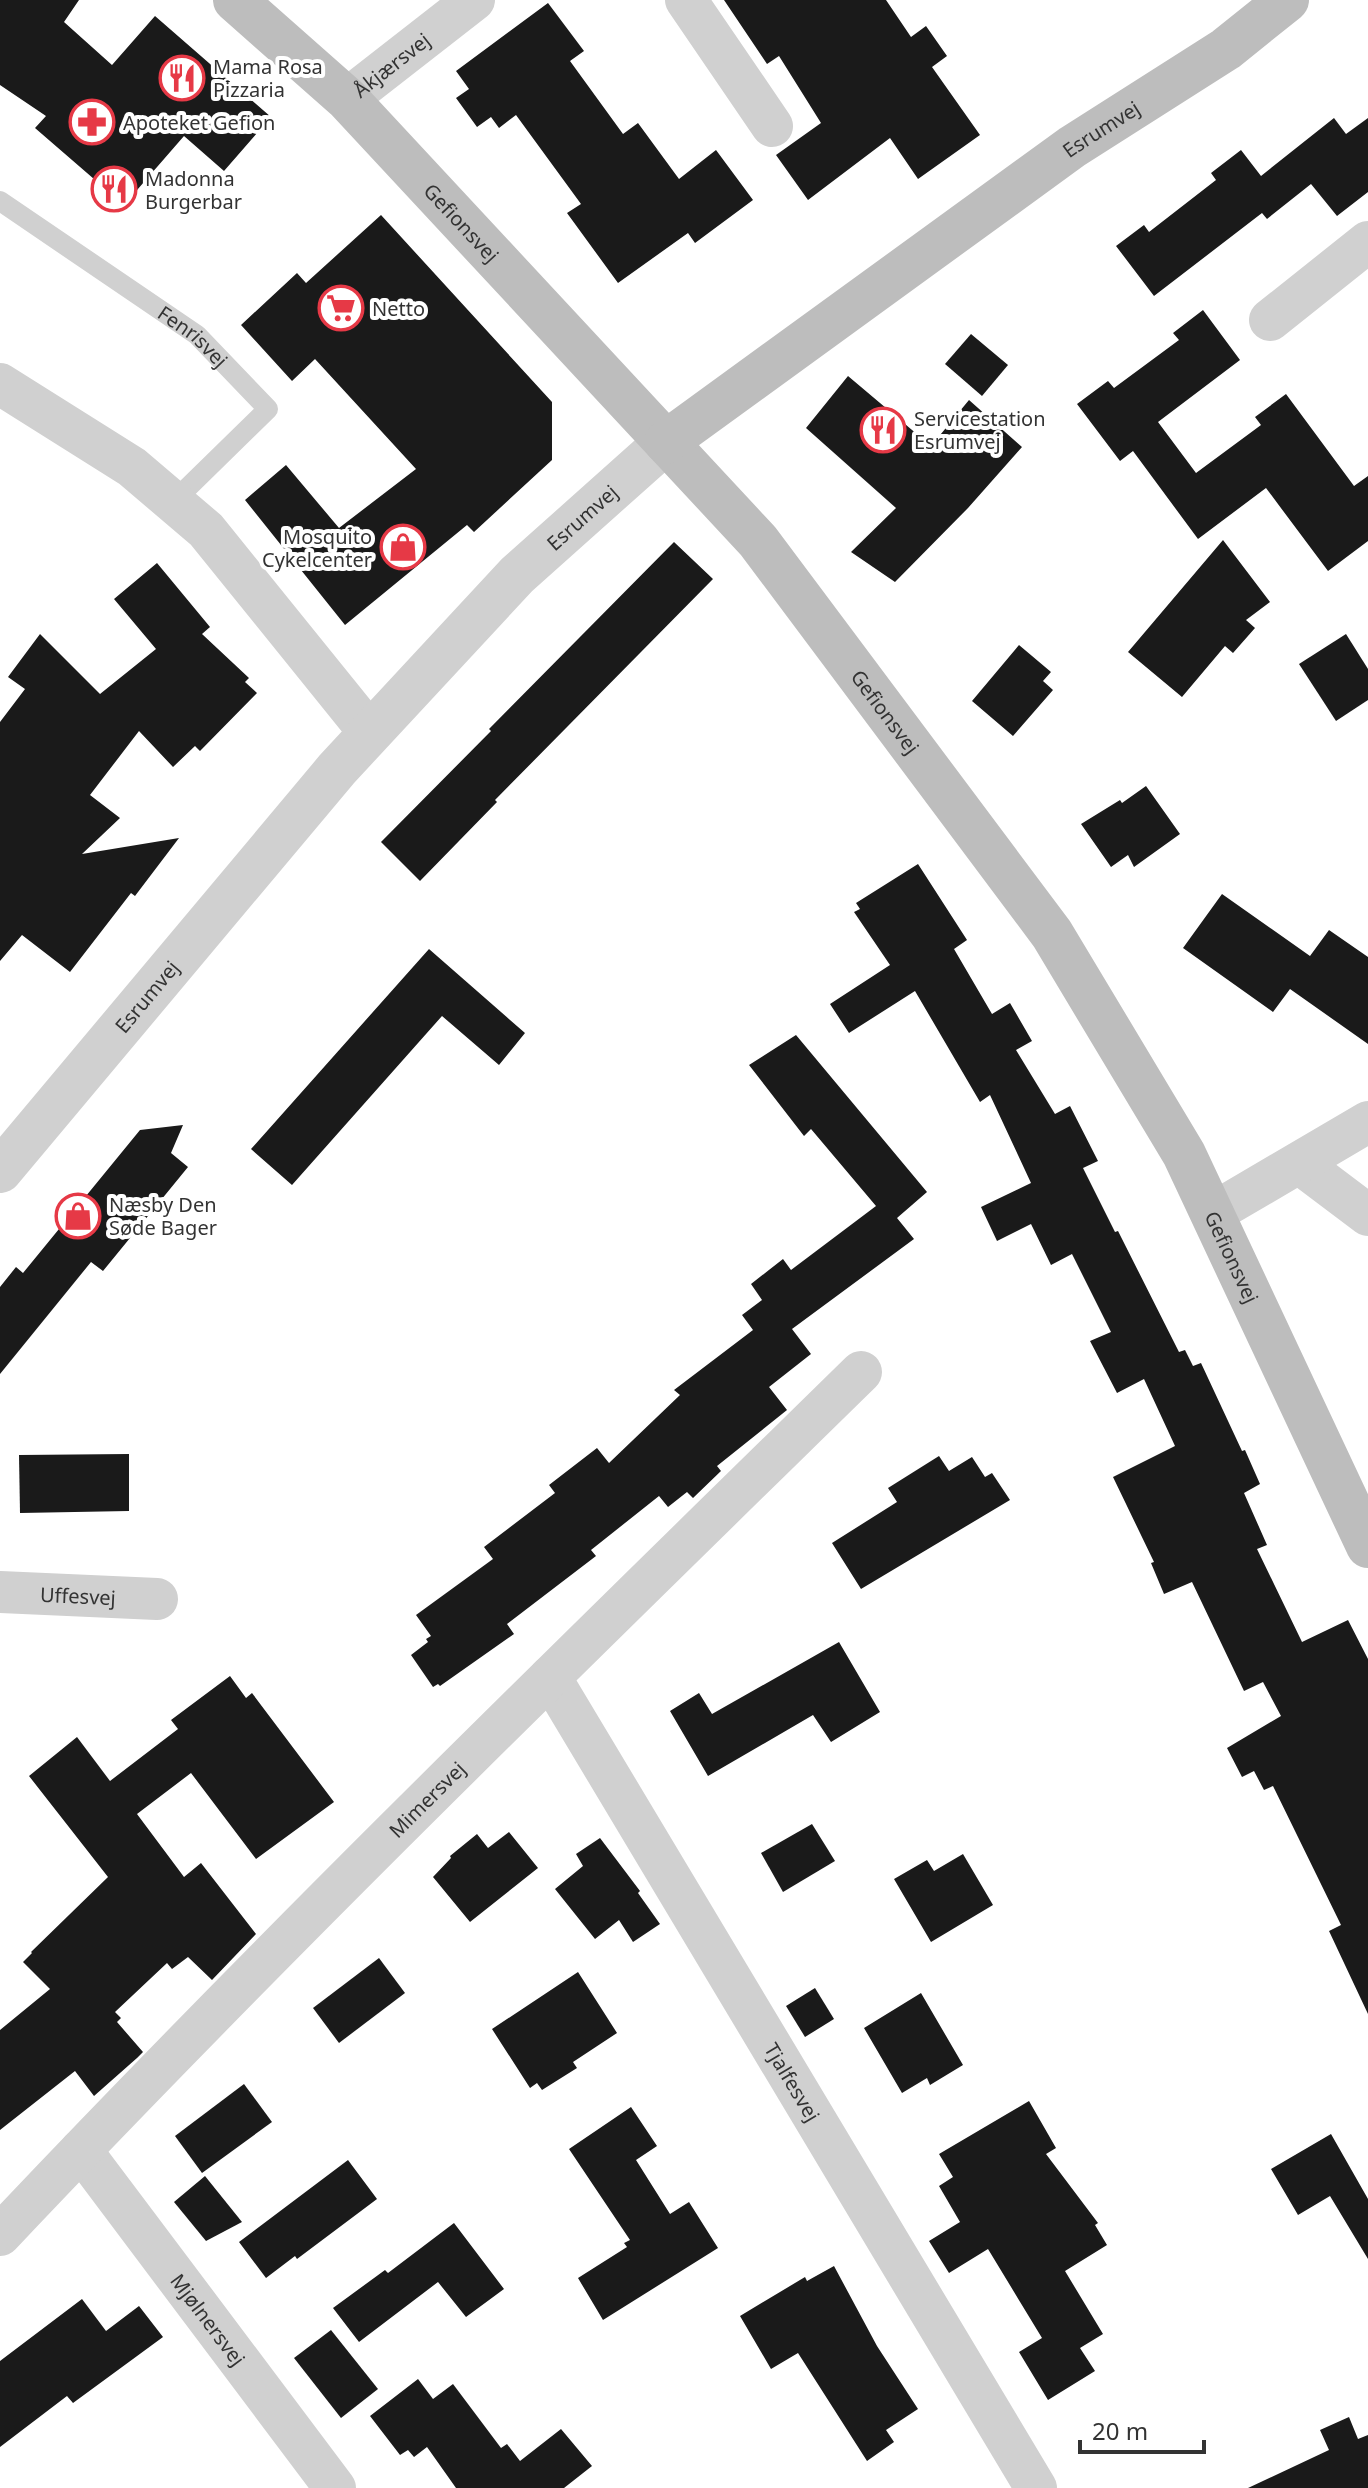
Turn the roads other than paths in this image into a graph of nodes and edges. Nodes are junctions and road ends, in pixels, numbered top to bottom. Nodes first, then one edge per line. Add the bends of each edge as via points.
1 (235, 0) edge
2 (474, 0) edge
3 (686, 0) edge
4 (1287, 0) edge
5 (347, 99) junction
6 (772, 126) dead end
7 (0, 201) edge
8 (1368, 242) edge
9 (1270, 320) dead end
10 (0, 384) edge
11 (666, 442) junction
12 (173, 502) junction
13 (370, 733) junction
14 (1368, 1122) edge
15 (1299, 1163) junction
16 (0, 1171) edge
17 (1213, 1213) junction
18 (1368, 1215) edge
19 (861, 1372) dead end
20 (1368, 1546) edge
21 (0, 1592) edge
22 (157, 1599) dead end
23 (550, 1677) junction
24 (81, 2150) junction
25 (0, 2235) edge
26 (335, 2488) edge
27 (1036, 2488) edge

1 - 5 main road, Gefionsvej
2 - 5 street, Åkjærsvej
3 - 6 street
4 - 11 main road, Esrumvej via 1226,49 1072,147
5 - 11 main road, Gefionsvej
7 - 12 lane, Fenrisvej via 197,335 268,409
8 - 9 street
10 - 12 street via 132,467
11 - 13 street, Esrumvej via 517,575
11 - 17 main road, Gefionsvej via 758,541 1052,934 1184,1154
12 - 13 street via 206,530
13 - 16 street, Esrumvej
14 - 15 street
15 - 17 street
15 - 18 street
17 - 20 main road, Gefionsvej
19 - 23 street, Mimersvej
21 - 22 street, Uffesvej
23 - 24 street, Mimersvej
23 - 27 street, Tjalfesvej
24 - 25 street, Mimersvej
24 - 26 street, Mjølnersvej

